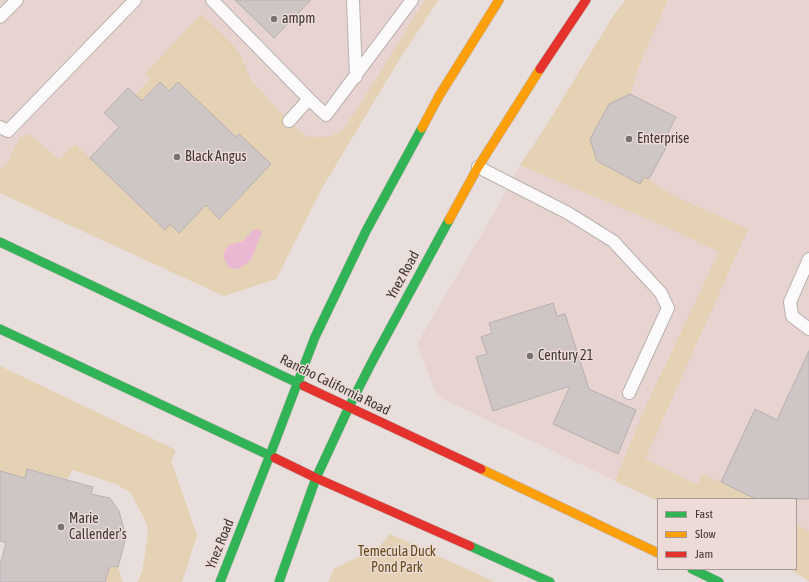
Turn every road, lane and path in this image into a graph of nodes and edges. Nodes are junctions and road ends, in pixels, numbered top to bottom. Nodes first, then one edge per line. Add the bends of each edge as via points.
1 (17, 0) edge
2 (135, 0) edge
3 (212, 0) edge
4 (353, 0) edge
5 (401, 0) edge
6 (412, 0) edge
7 (499, 0) edge
8 (586, 0) edge
9 (402, 14) junction
10 (0, 17) edge
11 (356, 77) junction
12 (309, 99) junction
13 (289, 121) dead end
14 (0, 126) edge
15 (478, 167) junction
16 (0, 242) edge
17 (809, 259) edge
18 (0, 329) edge
19 (809, 329) edge
20 (298, 382) junction
21 (629, 393) dead end
22 (349, 407) junction
23 (270, 454) junction
24 (316, 478) junction
25 (657, 553) edge
26 (694, 570) edge
27 (220, 582) edge
28 (279, 582) edge
29 (550, 582) edge
30 (719, 582) edge

1 - 10 lane
2 - 14 lane via 8,131
3 - 12 lane
4 - 11 lane
5 - 9 lane
6 - 9 lane
7 - 20 main road, Ynez Road via 439,96 366,230 315,337
8 - 15 main road, Ynez Road
9 - 11 lane
11 - 12 lane via 326,115
12 - 13 lane
15 - 21 lane via 568,213 613,241 661,292 668,308
15 - 22 main road, Ynez Road
16 - 20 main road, Rancho California Road
17 - 19 lane via 790,302 792,316
18 - 23 main road
20 - 22 main road, Rancho California Road
20 - 23 main road, Ynez Road
22 - 24 main road, Ynez Road
22 - 25 main road, Rancho California Road
23 - 24 main road
23 - 27 main road, Ynez Road
24 - 28 main road, Ynez Road
24 - 29 main road
26 - 30 main road

